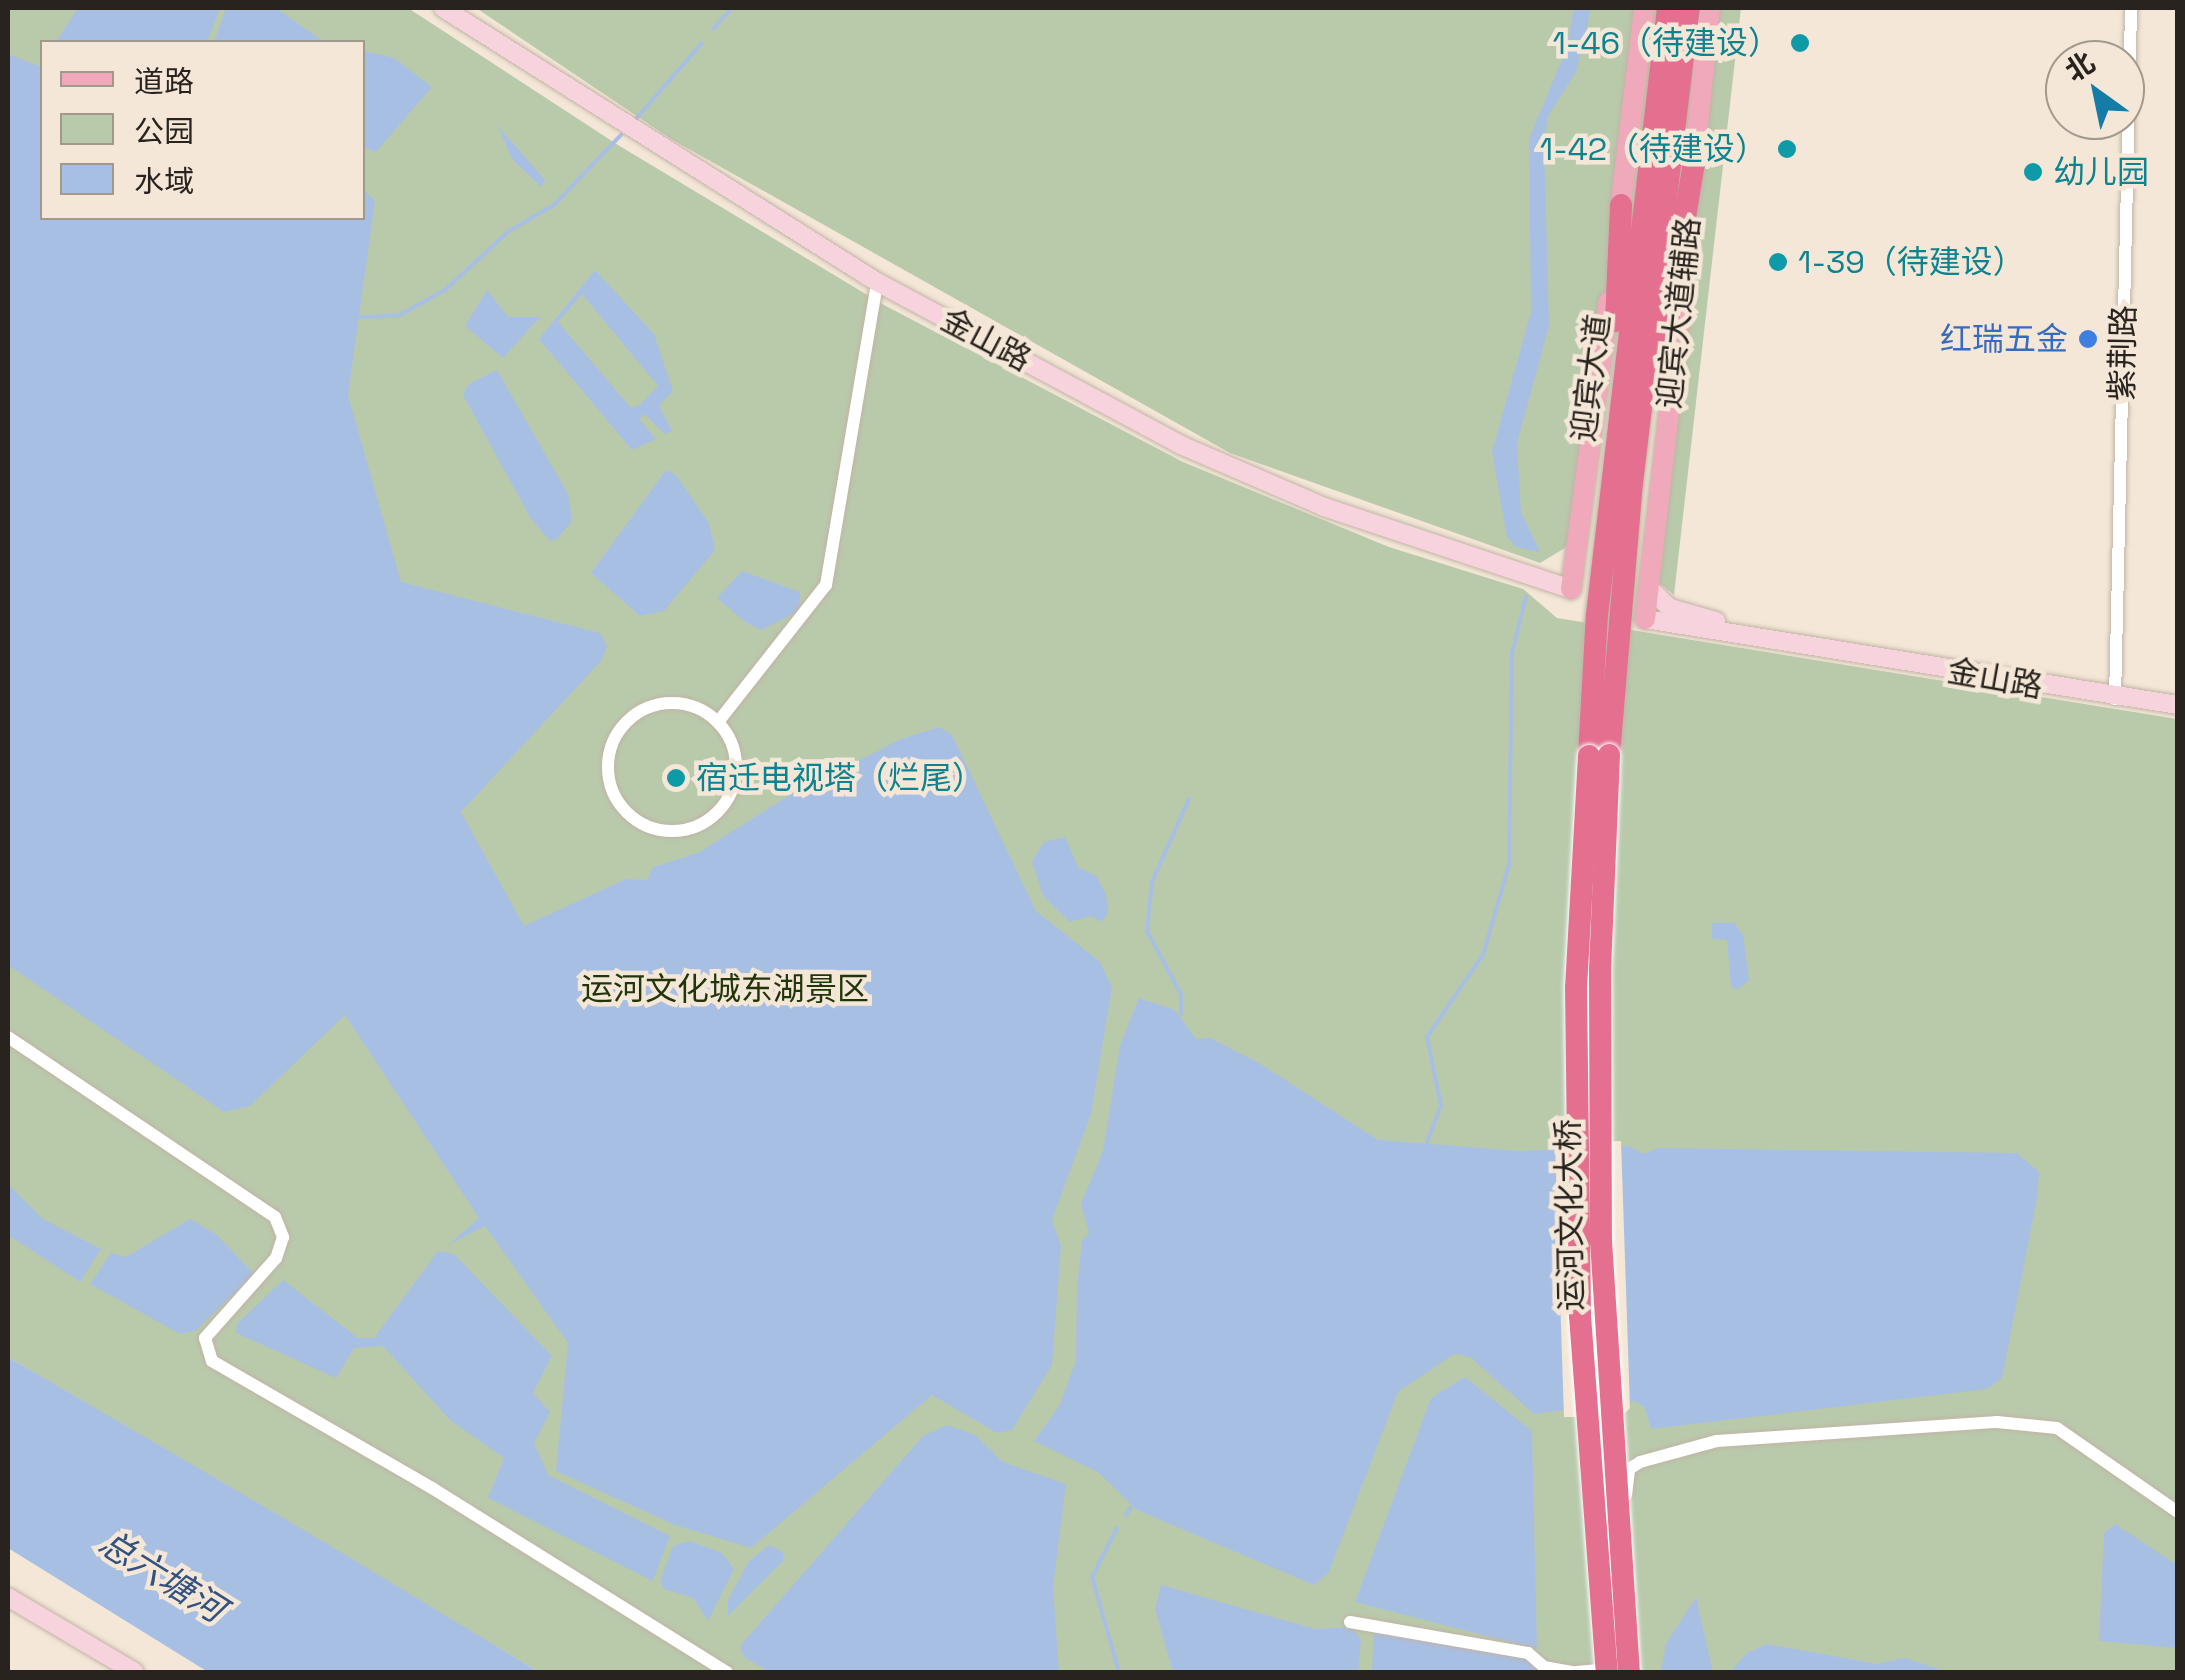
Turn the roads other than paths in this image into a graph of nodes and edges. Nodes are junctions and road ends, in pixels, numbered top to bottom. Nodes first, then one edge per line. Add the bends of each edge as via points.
1 (443, 8) edge
2 (1644, 8) edge
3 (1668, 8) edge
4 (1689, 8) edge
5 (1710, 8) edge
6 (2132, 8) edge
7 (1694, 162) junction
8 (1621, 205) junction
9 (877, 282) junction
10 (1645, 288) junction
11 (1649, 588) junction
12 (1571, 589) joint
13 (1645, 618) joint
14 (1814, 646) junction
15 (1615, 671) junction
16 (1592, 683) junction
17 (2116, 699) junction
18 (2178, 705) edge
19 (718, 722) junction
20 (1599, 756) junction
21 (8, 1036) edge
22 (2178, 1512) edge
23 (8, 1597) edge
24 (1350, 1622) dead end
25 (135, 1672) edge
26 (727, 1672) edge
27 (1574, 1672) edge
28 (1607, 1672) edge
29 (1629, 1672) edge

1 - 9 street, 金山路
2 - 8 main road
3 - 10 highway, 迎宾大道
4 - 10 highway, 迎宾大道
5 - 7 main road, 迎宾大道辅路
6 - 17 street, 紫荆路
7 - 11 main road, 迎宾大道辅路
7 - 15 highway
8 - 12 main road
8 - 16 highway via 1591,605
9 - 12 street, 金山路 via 1242,475
9 - 19 street via 826,585
10 - 15 highway, 迎宾大道
10 - 16 highway, 迎宾大道
11 - 13 main road, 迎宾大道辅路
11 - 14 street, 金山路 via 1670,608
13 - 14 street, 金山路
14 - 17 street, 金山路
15 - 20 highway, 迎宾大道
16 - 20 highway, 迎宾大道
17 - 18 street, 金山路
19 - 19 street via 702,710 662,703 625,722 608,770 616,799 629,815 645,826 684,830 718,811 736,776 736,757
20 - 28 highway, 运河文化大桥, bridge via 1576,987 1580,1297
20 - 29 highway, 运河文化大桥, bridge via 1601,1241
21 - 26 street via 275,1217 283,1237 276,1258 205,1338 212,1361 432,1488
22 - 27 street via 2058,1428 1997,1422 1684,1448 1630,1469 1640,1659 1628,1668
23 - 25 street
24 - 27 street via 1528,1654 1544,1667

